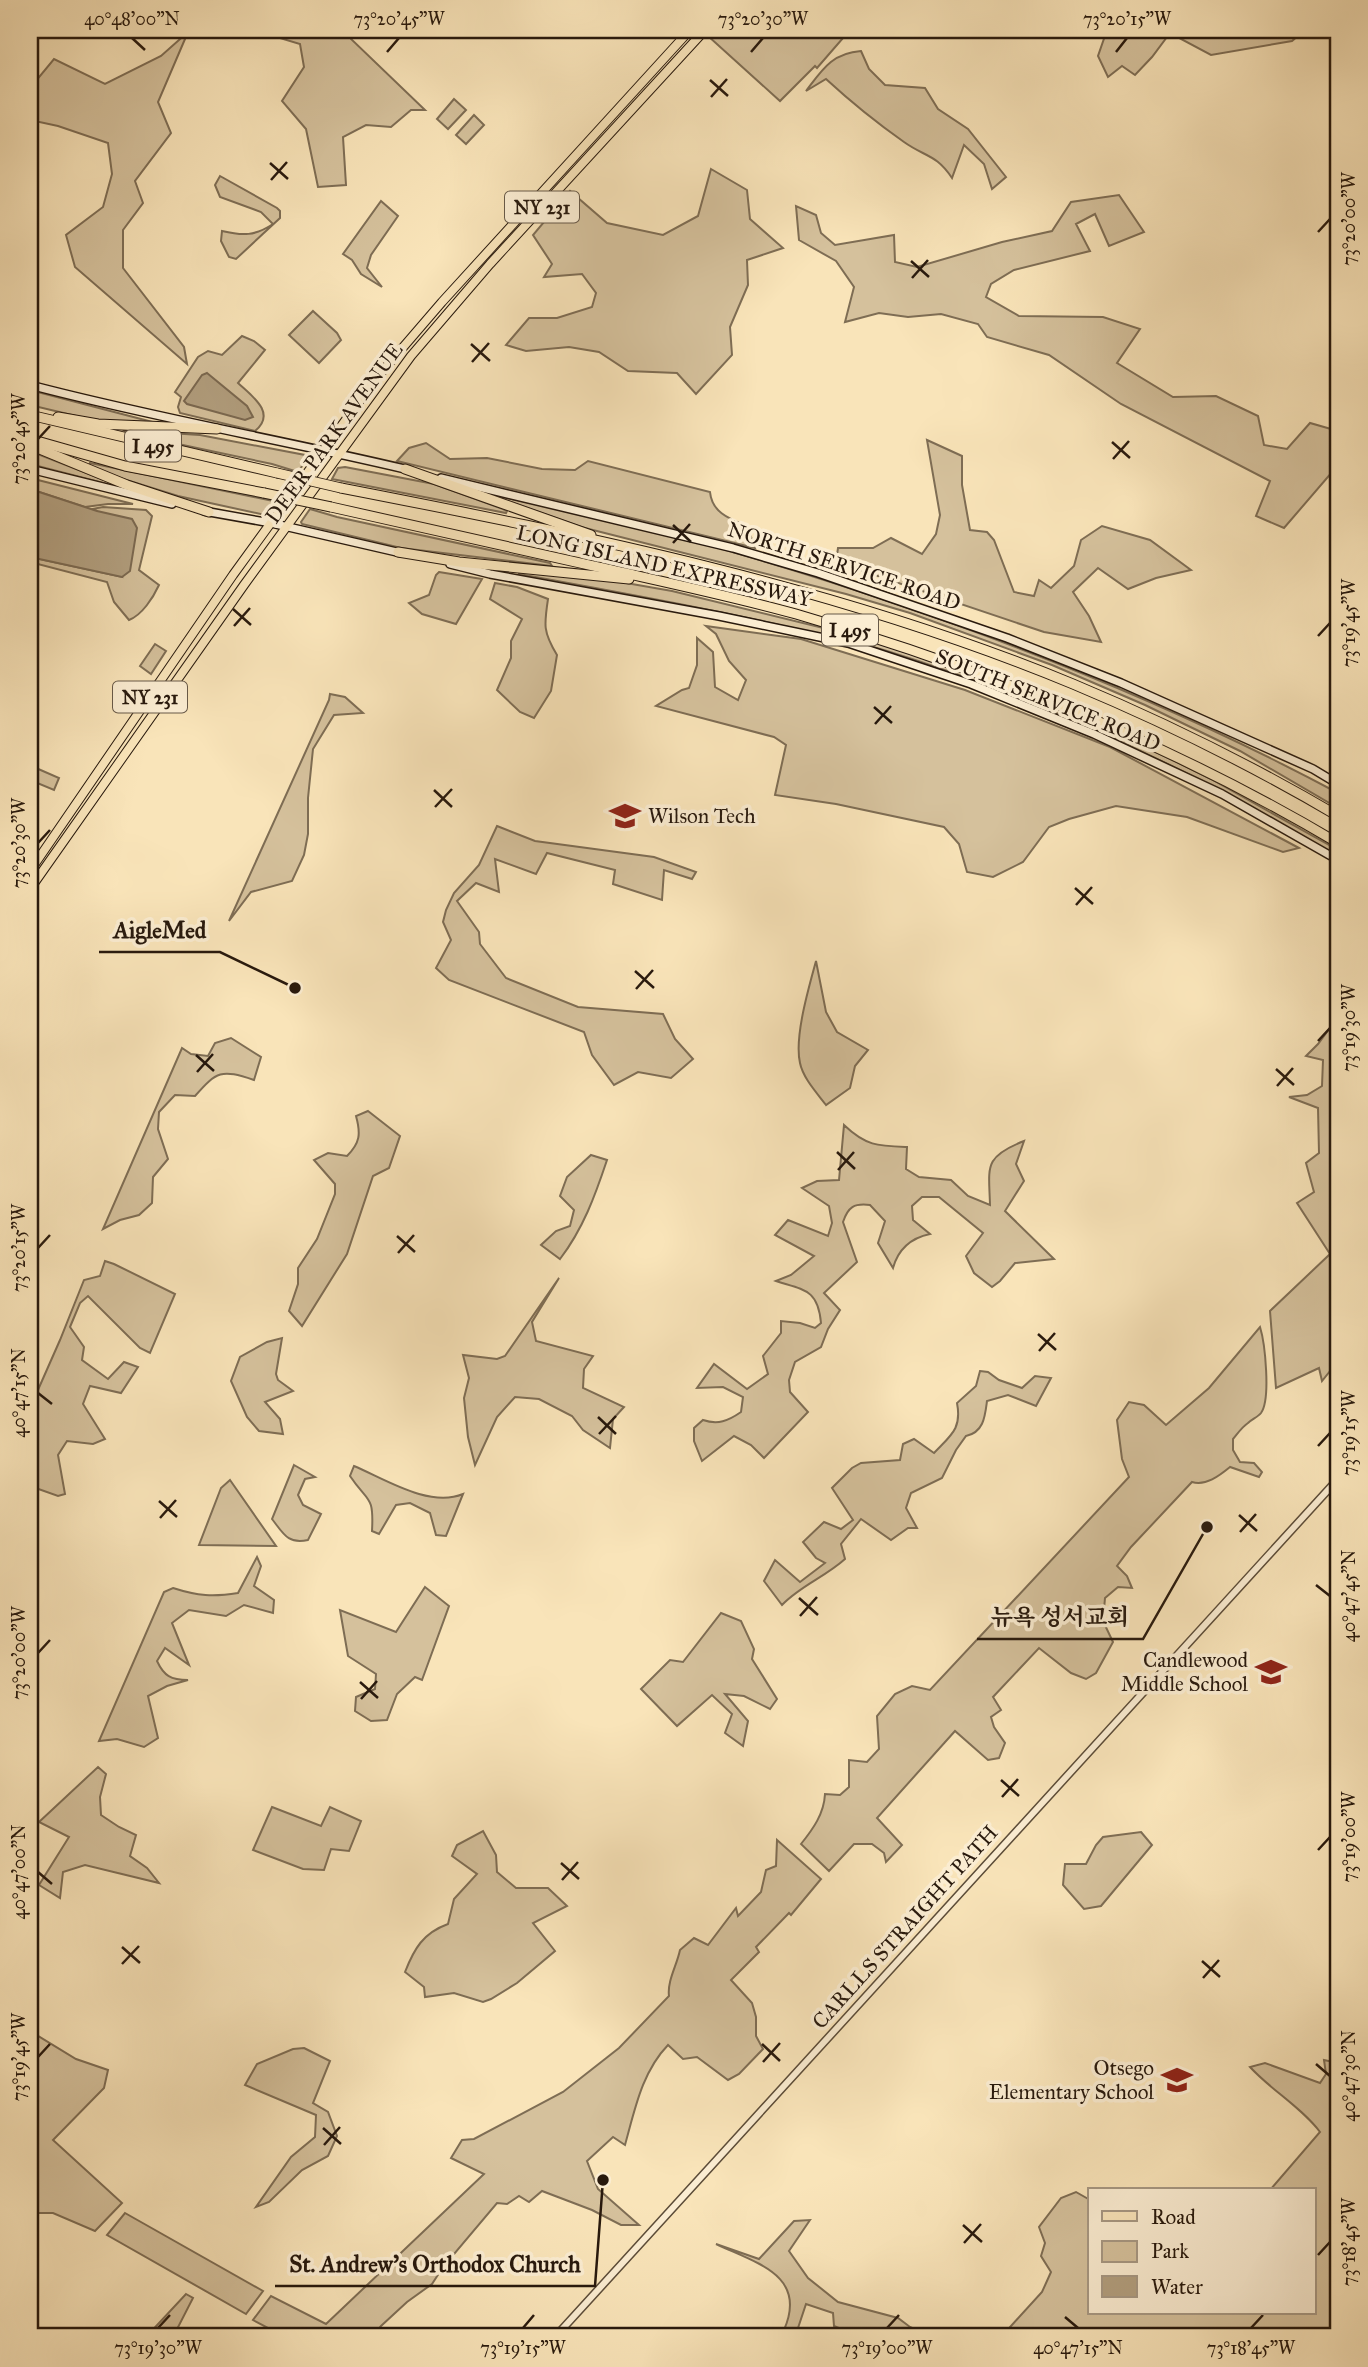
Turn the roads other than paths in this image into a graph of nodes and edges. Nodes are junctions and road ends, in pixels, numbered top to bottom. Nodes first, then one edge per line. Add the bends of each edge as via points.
1 (690, 30) edge
2 (705, 30) edge
3 (30, 385) edge
4 (30, 414) edge
5 (217, 429) junction
6 (30, 439) edge
7 (30, 445) edge
8 (323, 450) junction
9 (340, 454) junction
10 (30, 469) edge
11 (405, 469) junction
12 (209, 512) junction
13 (271, 523) junction
14 (288, 527) junction
15 (605, 542) junction
16 (398, 552) junction
17 (726, 596) junction
18 (1338, 784) edge
19 (1338, 816) edge
20 (1338, 843) edge
21 (1338, 860) edge
22 (30, 871) edge
23 (39, 876) junction
24 (30, 889) edge
25 (1338, 1479) edge
26 (555, 2337) edge

1 - 8 main road, DEER PARK AVENUE / NY 231 via 402,346
2 - 9 main road, DEER PARK AVENUE / NY 231 via 490,264 411,356
3 - 5 main road, NORTH SERVICE ROAD
4 - 5 highway via 98,424
4 - 15 highway, LONG ISLAND EXPRESSWAY / I 495, bridge via 341,488
5 - 8 main road, NORTH SERVICE ROAD
6 - 17 highway, LONG ISLAND EXPRESSWAY / I 495, bridge via 125,466
7 - 12 highway
8 - 9 main road, NORTH SERVICE ROAD
8 - 13 main road, DEER PARK AVENUE / NY 231
9 - 11 main road, NORTH SERVICE ROAD
9 - 14 main road, DEER PARK AVENUE / NY 231
10 - 12 main road, SOUTH SERVICE ROAD
11 - 15 highway
11 - 18 main road, NORTH SERVICE ROAD via 818,573 1121,683
12 - 13 main road, SOUTH SERVICE ROAD
13 - 14 main road, SOUTH SERVICE ROAD
13 - 22 main road, DEER PARK AVENUE / NY 231
14 - 16 main road, SOUTH SERVICE ROAD
14 - 23 main road, DEER PARK AVENUE / NY 231
15 - 19 highway, LONG ISLAND EXPRESSWAY / I 495 via 800,591 1007,659 1187,736
16 - 17 highway via 608,576
16 - 21 main road, SOUTH SERVICE ROAD via 848,643 910,663 1094,734 1222,794
17 - 20 highway, LONG ISLAND EXPRESSWAY / I 495 via 889,642 1063,705 1188,761
22 - 23 main road
23 - 24 main road, DEER PARK AVENUE / NY 231
25 - 26 street, CARLLS STRAIGHT PATH

